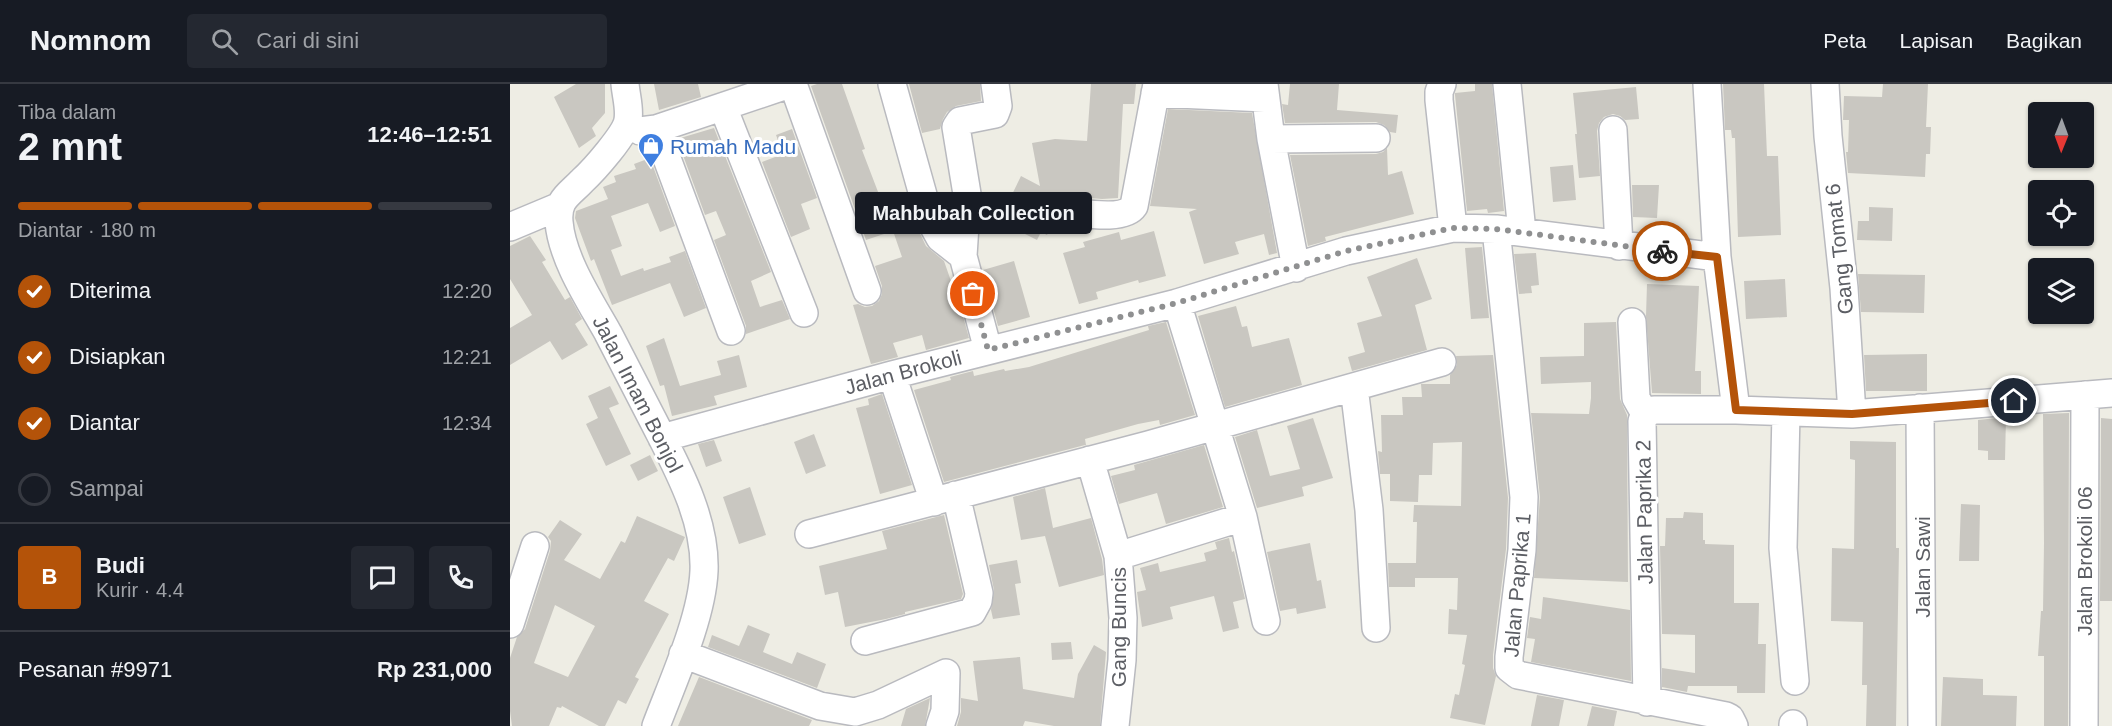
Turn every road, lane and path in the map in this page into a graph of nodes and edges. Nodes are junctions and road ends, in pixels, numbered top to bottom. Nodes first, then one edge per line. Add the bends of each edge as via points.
1 (625, 84) edge
2 (792, 84) edge
3 (892, 84) edge
4 (994, 84) edge
5 (1442, 84) edge
6 (1507, 84) edge
7 (1707, 84) edge
8 (1824, 84) edge
9 (1156, 89) edge
10 (756, 90) edge
11 (1264, 91) edge
12 (723, 107) junction
13 (656, 129) junction
14 (1613, 130) dead end
15 (623, 134) junction
16 (1376, 138) dead end
17 (1271, 139) junction
18 (560, 206) junction
19 (1066, 212) dead end
20 (510, 227) edge
21 (1453, 228) junction
22 (1509, 231) junction
23 (1619, 246) junction
24 (963, 256) junction
25 (1717, 257) junction
26 (1296, 268) junction
27 (867, 291) dead end
28 (1177, 303) junction
29 (804, 313) dead end
30 (1632, 322) dead end
31 (731, 331) dead end
32 (988, 350) junction
33 (1442, 362) dead end
34 (892, 375) junction
35 (1354, 387) junction
36 (2112, 393) edge
37 (2085, 395) junction
38 (1920, 408) junction
39 (1736, 410) junction
40 (1786, 412) junction
41 (1645, 414) junction
42 (1852, 414) junction
43 (1214, 427) junction
44 (662, 438) junction
45 (1090, 460) junction
46 (945, 499) junction
47 (1243, 518) junction
48 (809, 534) dead end
49 (535, 546) dead end
50 (1118, 556) junction
51 (1266, 621) dead end
52 (510, 624) edge
53 (1376, 628) dead end
54 (865, 640) dead end
55 (683, 654) junction
56 (1795, 681) dead end
57 (1647, 702) junction
58 (817, 716) edge
59 (854, 719) edge
60 (656, 726) edge
61 (940, 726) edge
62 (1115, 726) edge
63 (1734, 726) edge
64 (1922, 726) edge
65 (2084, 726) edge

1 - 15 street via 628,121
2 - 10 street
2 - 27 street
3 - 24 street via 930,220 940,238
4 - 24 street via 998,106 995,114 960,121 956,127 967,194
5 - 21 street via 1439,100
6 - 22 street
7 - 25 street
8 - 42 street, Gang Tomat 6
9 - 11 street
9 - 19 street via 1131,211 1119,215
10 - 12 street
11 - 17 street
12 - 13 street
12 - 29 street
13 - 15 street
13 - 31 street
14 - 23 street
15 - 18 street
16 - 17 street
17 - 26 street
18 - 20 street
18 - 44 street, Jalan Imam Bonjol via 558,219 563,242 577,277
21 - 22 street, Jalan Brokoli
21 - 26 street, Jalan Brokoli via 1346,251
22 - 23 street, Jalan Brokoli
22 - 57 street, Jalan Paprika 1 via 1524,497 1509,668 1518,675
23 - 25 street, Jalan Brokoli
24 - 32 street
25 - 39 street
26 - 28 street, Jalan Brokoli
28 - 32 street, Jalan Brokoli
28 - 43 street
30 - 41 street via 1636,398
32 - 34 street, Jalan Brokoli
33 - 35 street
34 - 44 street, Jalan Brokoli
34 - 46 street
35 - 43 street
35 - 53 street via 1369,510
36 - 37 street
37 - 38 street
37 - 65 street, Jalan Brokoli 06
38 - 42 street
38 - 64 street, Jalan Sawi
39 - 40 street
39 - 41 street, Jalan Paprika 2 via 1654,410
40 - 42 street
40 - 56 street via 1784,548
41 - 57 street, Jalan Paprika 2 via 1642,422
43 - 45 street
43 - 47 street
44 - 55 street, Jalan Imam Bonjol via 694,510 704,569 700,598
45 - 46 street
45 - 50 street, Gang Buncis
46 - 48 street
46 - 54 street via 979,593 976,608
47 - 50 street
47 - 51 street
49 - 52 street
50 - 62 street, Gang Buncis via 1123,618
55 - 58 street
55 - 60 street, Jalan Imam Bonjol
57 - 63 street, Jalan Paprika 1 via 1726,716
58 - 59 street
59 - 61 street via 946,673 945,711

